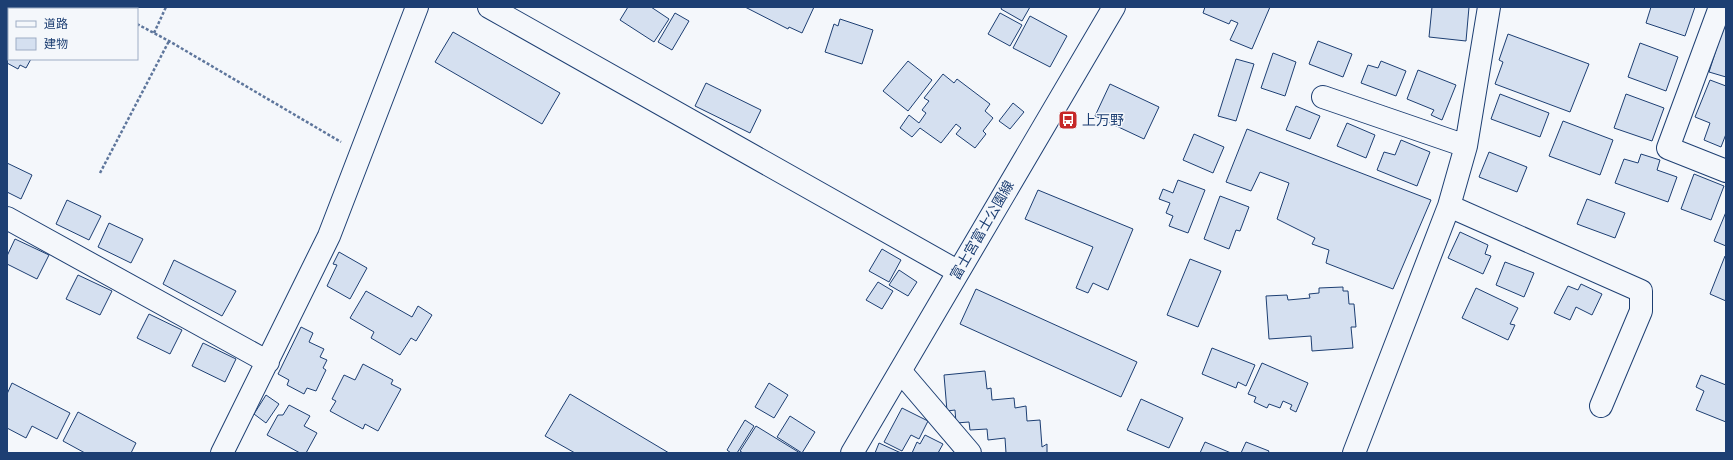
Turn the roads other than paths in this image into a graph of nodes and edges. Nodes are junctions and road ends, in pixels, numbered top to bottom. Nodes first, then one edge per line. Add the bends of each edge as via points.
1 (417, 7) edge
2 (489, 7) edge
3 (1114, 7) edge
4 (1489, 7) edge
5 (1720, 7) edge
6 (1323, 97) dead end
7 (1466, 146) junction
8 (1726, 171) edge
9 (1449, 206) junction
10 (7, 218) edge
11 (957, 271) junction
12 (268, 362) junction
13 (901, 372) junction
14 (1601, 406) dead end
15 (222, 453) edge
16 (852, 453) edge
17 (970, 453) edge
18 (1354, 453) edge

1 - 12 street via 329,236
2 - 11 street
3 - 11 street, 富士宮富士公園線
4 - 7 street
5 - 8 street via 1668,148
6 - 7 street
7 - 9 street
9 - 14 street via 1641,291 1641,311
9 - 18 street
10 - 12 street
11 - 13 street, 富士宮富士公園線
12 - 15 street
13 - 16 street, 富士宮富士公園線
13 - 17 street

